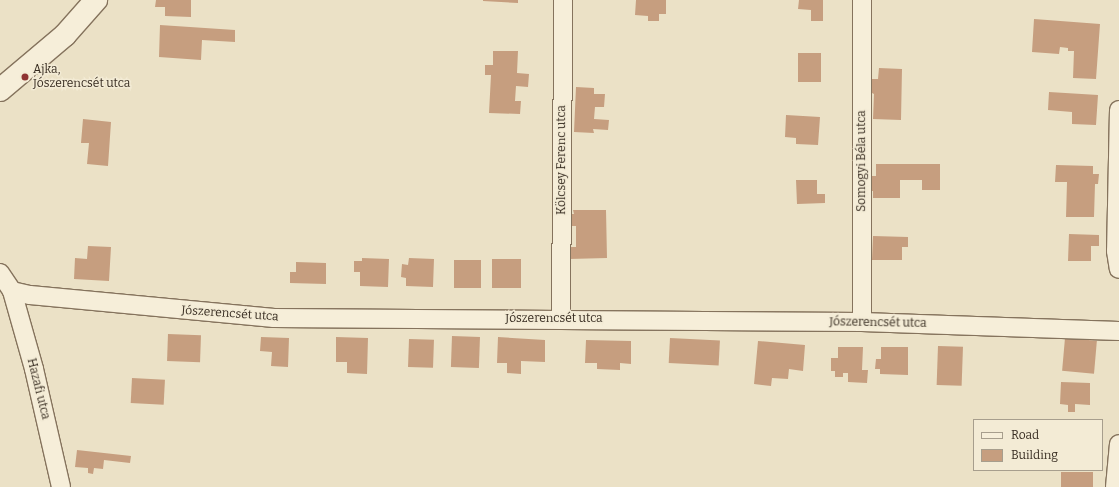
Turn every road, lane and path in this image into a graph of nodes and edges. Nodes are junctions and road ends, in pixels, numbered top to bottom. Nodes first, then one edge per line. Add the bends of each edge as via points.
1 (96, 0) edge
2 (562, 0) edge
3 (862, 0) edge
4 (0, 90) edge
5 (1119, 110) edge
6 (1118, 252) edge
7 (1119, 269) edge
8 (0, 273) edge
9 (12, 291) junction
10 (561, 319) junction
11 (862, 322) junction
12 (1119, 331) edge
13 (1119, 444) edge
14 (61, 487) edge
15 (1115, 487) edge

1 - 4 main road via 65,35
2 - 10 street, Kölcsey Ferenc utca
3 - 11 street, Somogyi Béla utca
5 - 6 street
6 - 7 street
8 - 9 street
9 - 10 street, Jószerencsét utca via 30,296 135,307 274,318
9 - 14 street, Hazafi utca via 34,369
10 - 11 street, Jószerencsét utca
11 - 12 street, Jószerencsét utca
13 - 15 street

